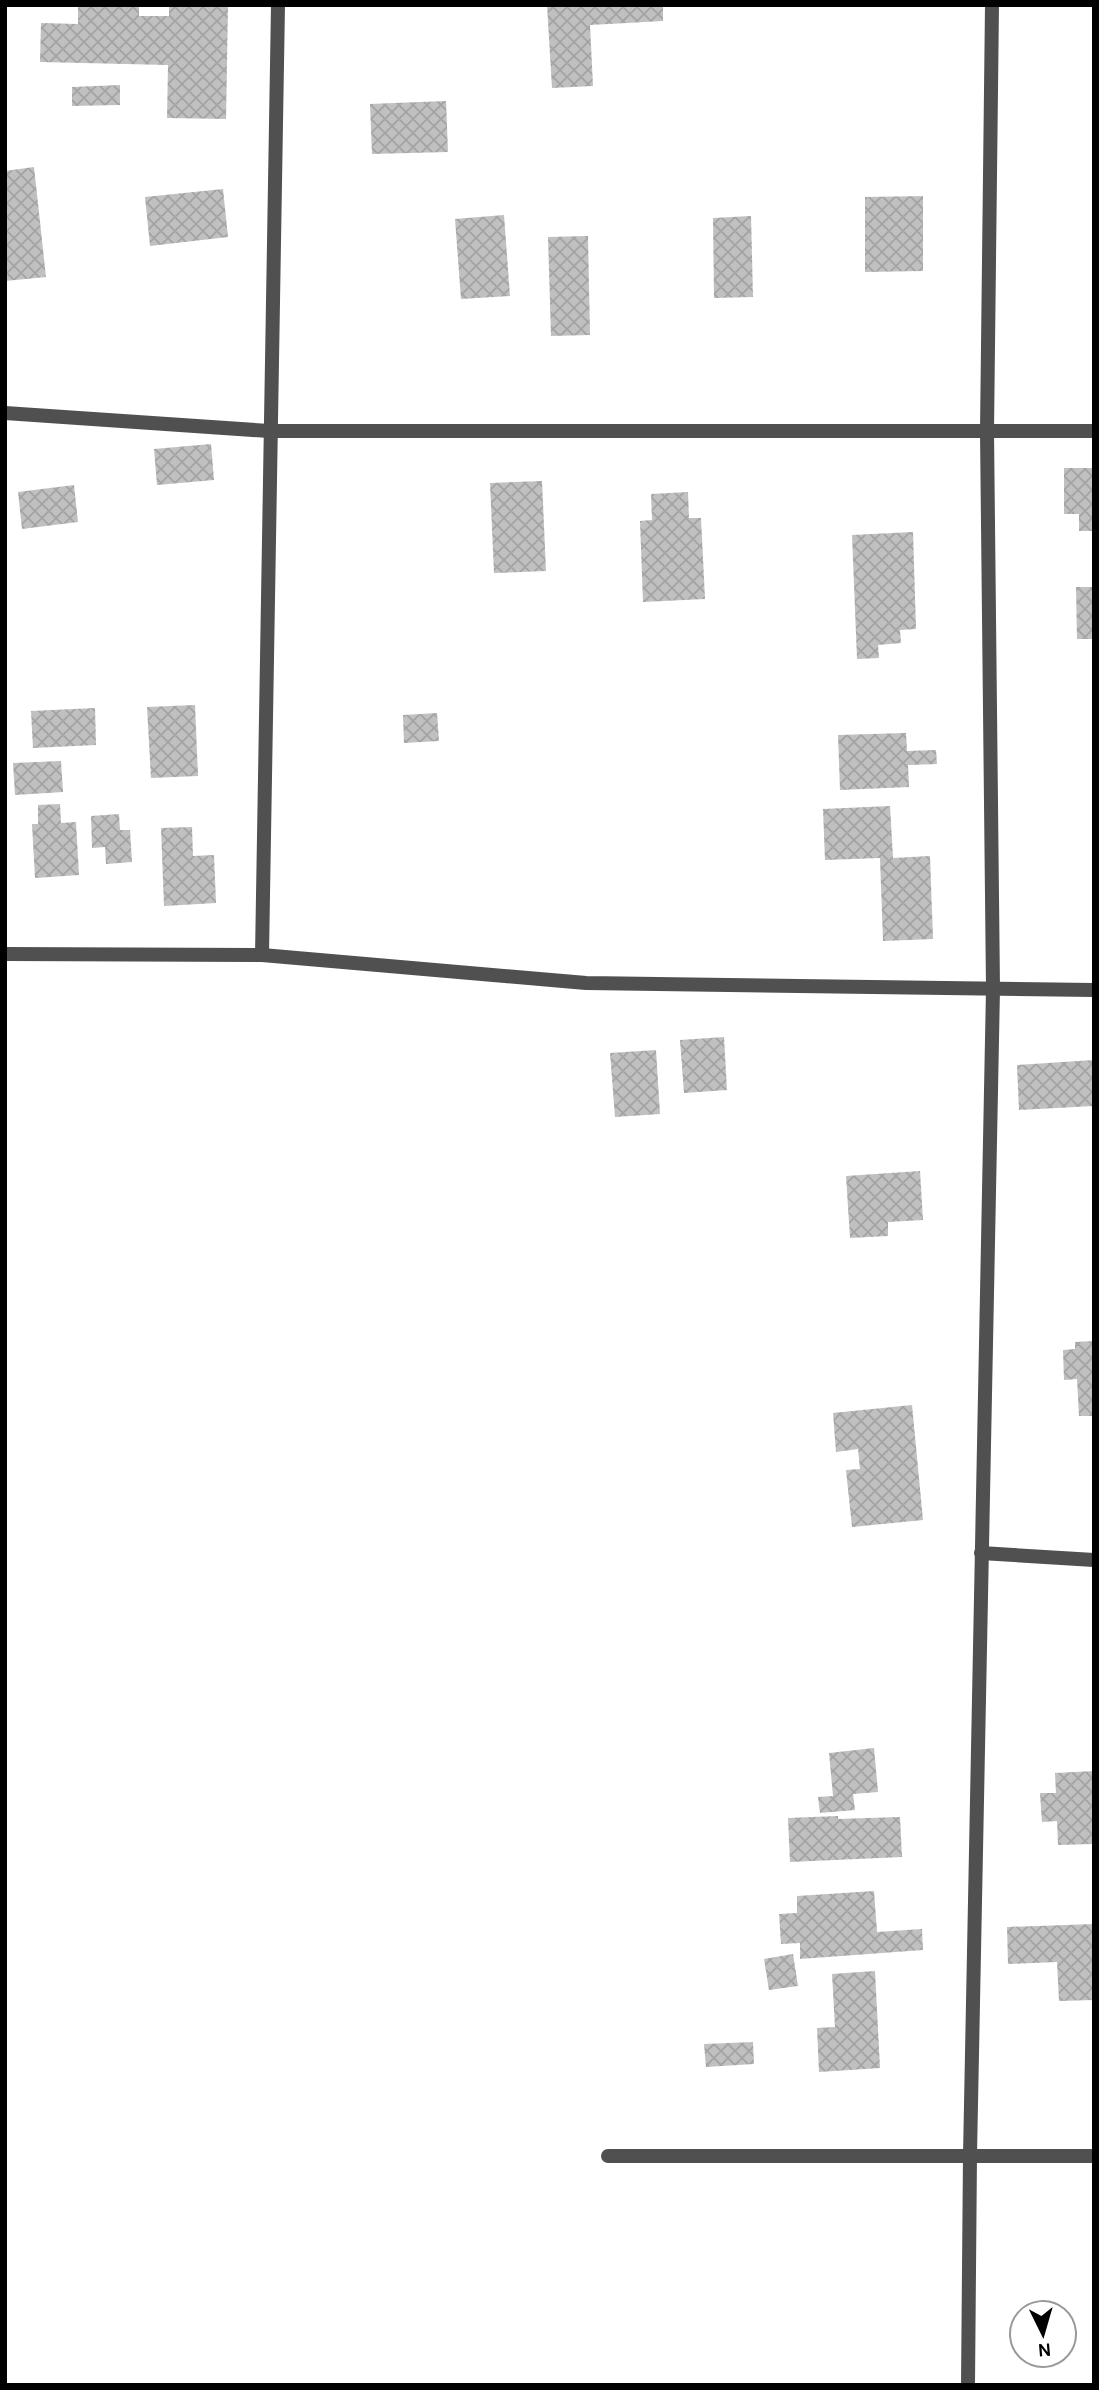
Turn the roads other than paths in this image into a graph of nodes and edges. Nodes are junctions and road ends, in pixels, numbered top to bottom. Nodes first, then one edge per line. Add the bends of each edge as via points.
1 (278, 5) edge
2 (992, 5) edge
3 (5, 413) edge
4 (270, 431) junction
5 (987, 431) junction
6 (1094, 431) edge
7 (5, 954) edge
8 (262, 955) junction
9 (993, 989) junction
10 (1094, 990) edge
11 (981, 1553) junction
12 (1094, 1560) edge
13 (970, 2155) junction
14 (608, 2156) dead end
15 (1094, 2156) edge
16 (968, 2385) edge

1 - 4 street
2 - 5 street
3 - 4 street
4 - 5 street
4 - 8 street
5 - 6 street
5 - 9 street
7 - 8 street
8 - 9 street via 586,982
9 - 10 street
9 - 11 street
11 - 12 street
11 - 13 street
13 - 14 street
13 - 15 street
13 - 16 street

